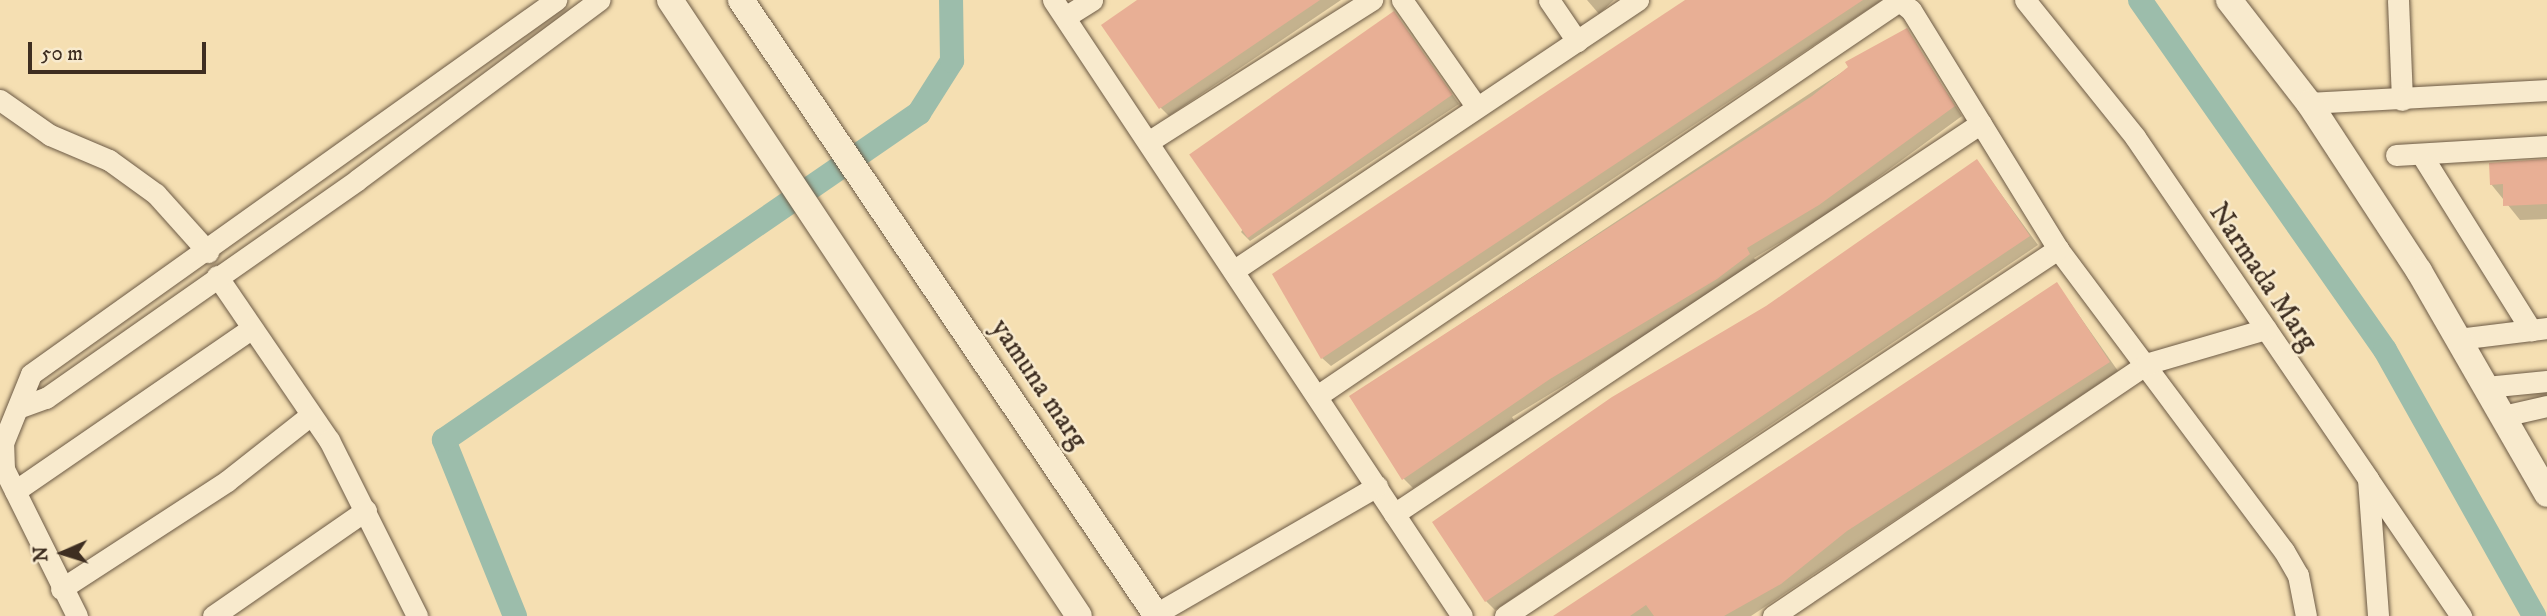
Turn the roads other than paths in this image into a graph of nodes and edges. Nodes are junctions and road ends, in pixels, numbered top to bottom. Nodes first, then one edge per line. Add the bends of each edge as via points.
1 (556, 0) edge
2 (599, 0) edge
3 (670, 0) edge
4 (741, 0) edge
5 (1093, 0) edge
6 (1372, 0) edge
7 (1402, 0) edge
8 (1549, 0) edge
9 (1638, 0) edge
10 (2025, 0) edge
11 (2230, 0) edge
12 (2398, 0) edge
13 (1898, 1) edge
14 (1059, 9) edge
15 (1577, 41) junction
16 (2547, 90) edge
17 (0, 100) edge
18 (2402, 100) junction
19 (2309, 103) junction
20 (1476, 106) junction
21 (1981, 123) junction
22 (1151, 140) junction
23 (2547, 146) edge
24 (2421, 154) junction
25 (2396, 155) dead end
26 (2058, 248) junction
27 (208, 252) junction
28 (1236, 268) junction
29 (217, 276) junction
30 (251, 329) junction
31 (2266, 329) junction
32 (2539, 329) edge
33 (2458, 339) junction
34 (2146, 364) junction
35 (2547, 381) edge
36 (2486, 387) junction
37 (1320, 394) junction
38 (2547, 406) edge
39 (18, 408) junction
40 (311, 415) junction
41 (2502, 416) junction
42 (1, 444) edge
43 (2368, 479) junction
44 (1377, 486) junction
45 (15, 491) junction
46 (2547, 494) edge
47 (366, 510) junction
48 (1394, 514) junction
49 (61, 589) junction
50 (411, 614) edge
51 (1155, 615) edge
52 (77, 616) edge
53 (213, 616) edge
54 (1079, 616) edge
55 (1462, 616) edge
56 (1505, 616) edge
57 (1773, 616) edge
58 (2306, 616) edge
59 (2378, 616) edge
60 (2461, 616) edge

1 - 27 street
2 - 29 street
3 - 54 street
4 - 51 street, yamuna marg
5 - 14 street
6 - 22 street
7 - 20 street
8 - 15 street
9 - 15 street
10 - 31 street, Narmada Marg via 2135,138
11 - 19 street
12 - 18 street
13 - 21 street
13 - 37 street
14 - 22 street
15 - 20 street
16 - 18 street
17 - 27 street via 137,181
18 - 19 street
19 - 33 street
20 - 28 street
21 - 26 street
21 - 48 street
22 - 28 street
23 - 24 street
24 - 25 street
24 - 32 street
26 - 34 street
26 - 56 street
27 - 39 street via 31,374
28 - 37 street
29 - 30 street
29 - 39 street via 46,398
30 - 40 street
30 - 45 street
31 - 34 street
31 - 43 street, Narmada Marg
32 - 33 street
33 - 36 street
34 - 57 street
34 - 58 street via 2284,551 2298,575
35 - 36 street
36 - 41 street
37 - 44 street
38 - 41 street
39 - 42 street
40 - 47 street
40 - 49 street via 227,481
41 - 46 street
42 - 45 street via 4,469
43 - 59 street
43 - 60 street, Narmada Marg
44 - 48 street
44 - 51 street
45 - 49 street
47 - 50 street
47 - 53 street
48 - 55 street
49 - 52 street

